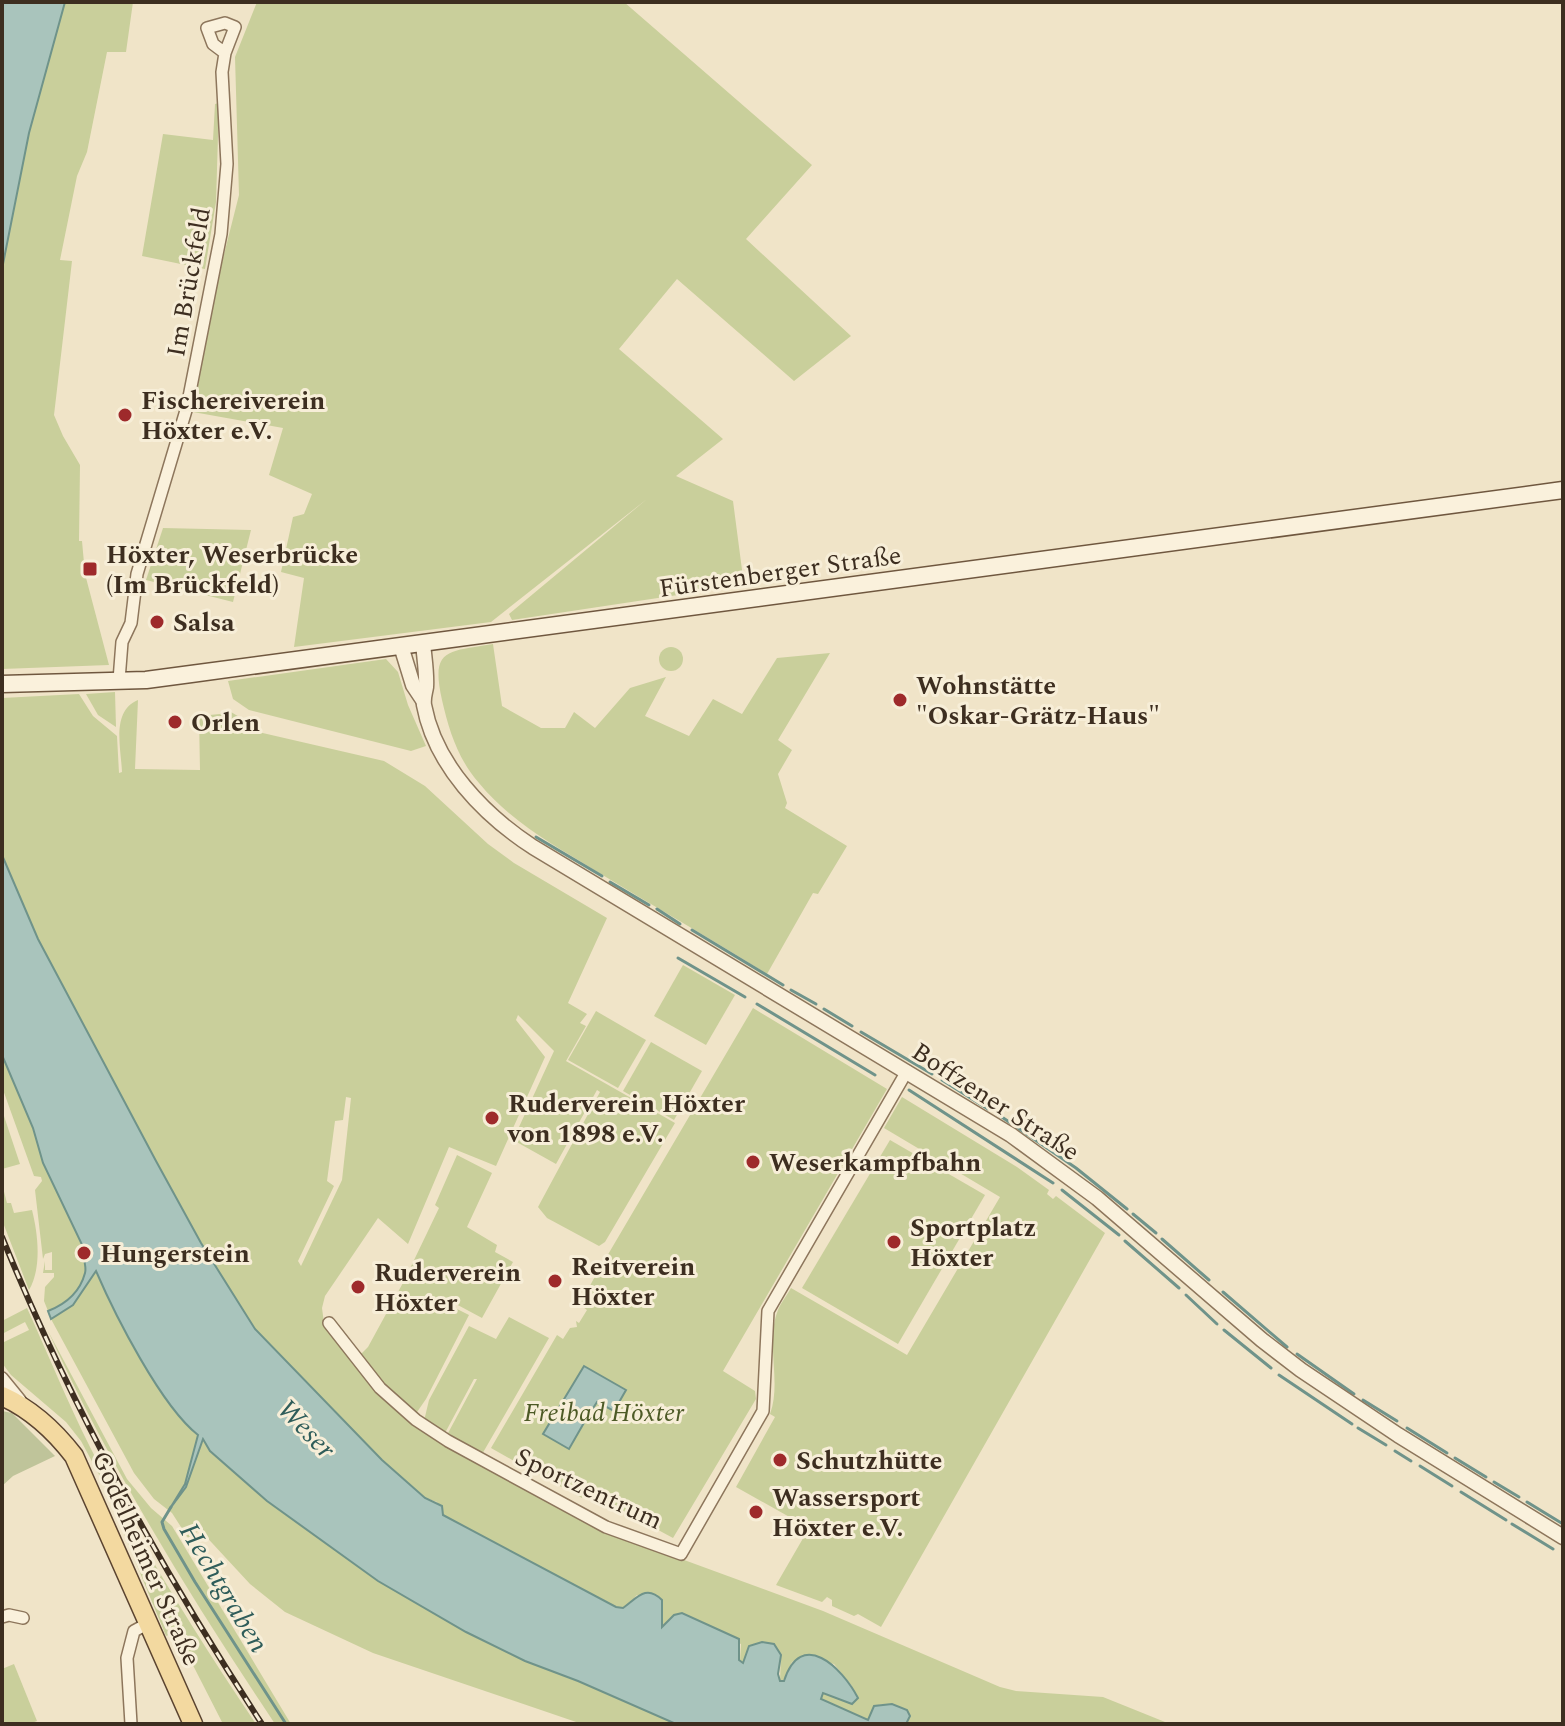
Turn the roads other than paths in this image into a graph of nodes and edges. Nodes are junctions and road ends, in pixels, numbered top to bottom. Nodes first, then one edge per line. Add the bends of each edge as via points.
1 (225, 53) junction
2 (1563, 490) edge
3 (423, 643) junction
4 (401, 646) junction
5 (119, 680) junction
6 (2, 684) edge
7 (423, 700) junction
8 (907, 1071) junction
9 (329, 1323) dead end
10 (2, 1378) edge
11 (2, 1396) edge
12 (31, 1412) junction
13 (1563, 1537) edge
14 (2, 1617) edge
15 (23, 1618) dead end
16 (147, 1624) junction
17 (131, 1724) edge
18 (193, 1724) edge

1 - 1 street, Im Brückfeld via 235,27 225,23 207,28 213,44
1 - 5 street, Im Brückfeld via 227,164 221,234 187,407 137,574
2 - 3 main road, Fürstenberger Straße
3 - 4 main road, Fürstenberger Straße
3 - 7 street, Boffzener Straße
4 - 5 main road, Fürstenberger Straße
4 - 7 street, Boffzener Straße
5 - 6 main road, Fürstenberger Straße
7 - 8 street, Boffzener Straße via 446,759 503,826
8 - 9 street, Sportzentrum via 768,1311 763,1411 681,1554 606,1527 448,1441 380,1388
8 - 13 street, Boffzener Straße via 1065,1173 1322,1385
10 - 12 street
11 - 12 main road, Godelheimer Straße
12 - 16 main road, Godelheimer Straße via 74,1456
14 - 15 street
16 - 17 street via 134,1631 129,1647
16 - 18 main road, Godelheimer Straße

